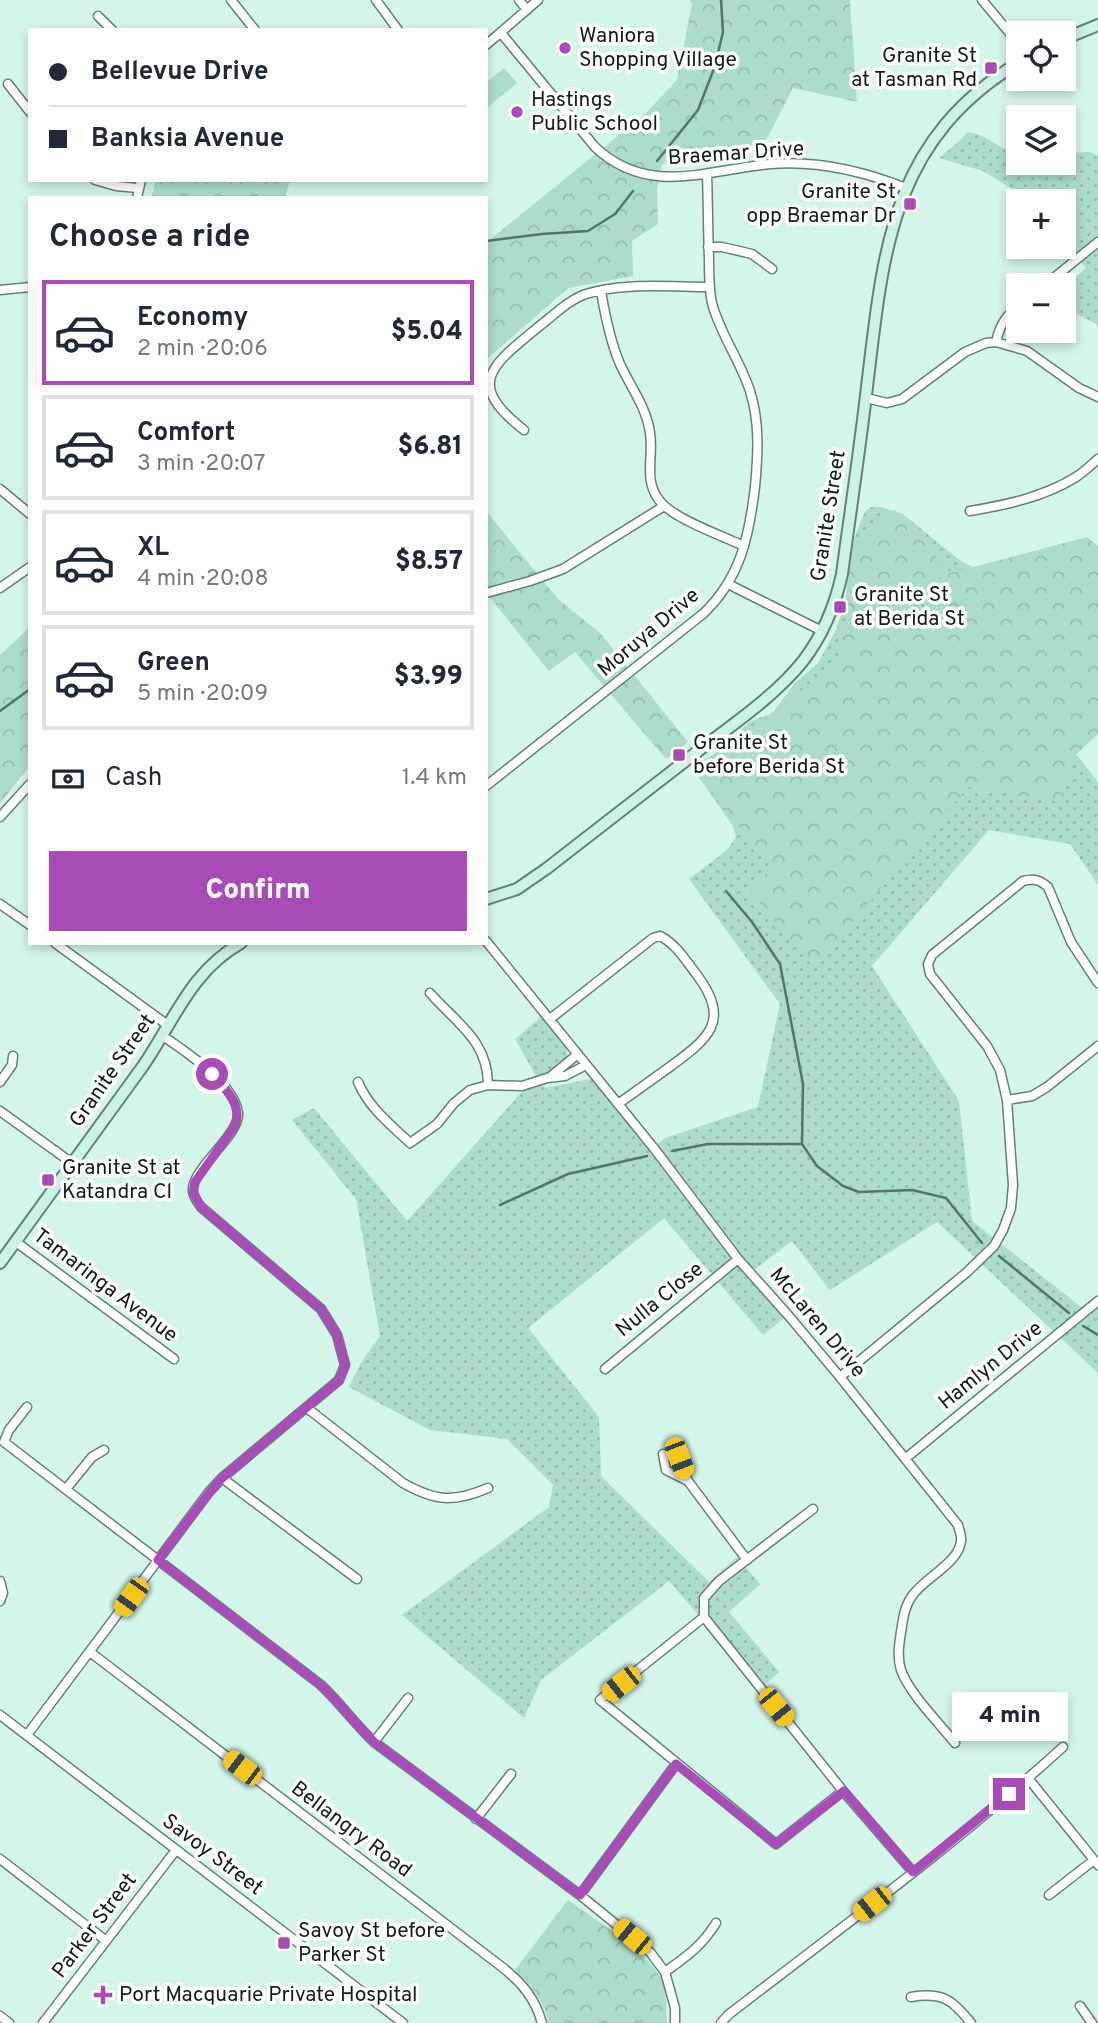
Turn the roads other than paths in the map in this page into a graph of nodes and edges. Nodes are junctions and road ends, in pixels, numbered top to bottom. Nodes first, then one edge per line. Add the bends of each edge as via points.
1 (231, 0) edge
2 (376, 0) edge
3 (519, 0) edge
4 (538, 0) edge
5 (982, 0) edge
6 (527, 10) junction
7 (98, 16) dead end
8 (1098, 24) edge
9 (110, 28) edge
10 (253, 28) edge
11 (397, 28) edge
12 (1006, 29) edge
13 (501, 33) junction
14 (1076, 34) edge
15 (488, 43) edge
16 (1006, 71) edge
17 (8, 84) dead end
18 (28, 109) edge
19 (707, 174) junction
20 (102, 182) edge
21 (906, 188) junction
22 (139, 189) edge
23 (1098, 242) edge
24 (708, 247) junction
25 (772, 269) dead end
26 (1060, 273) edge
27 (28, 287) edge
28 (710, 287) junction
29 (0, 290) edge
30 (601, 291) junction
31 (1006, 318) edge
32 (996, 342) junction
33 (1098, 397) edge
34 (866, 398) junction
35 (524, 430) dead end
36 (1098, 459) edge
37 (0, 489) edge
38 (664, 506) junction
39 (970, 511) dead end
40 (28, 512) edge
41 (744, 546) junction
42 (28, 568) edge
43 (728, 584) junction
44 (0, 588) edge
45 (488, 592) edge
46 (822, 631) junction
47 (488, 784) edge
48 (28, 785) edge
49 (0, 817) edge
50 (488, 898) edge
51 (0, 904) edge
52 (28, 924) edge
53 (488, 943) edge
54 (58, 945) edge
55 (238, 945) edge
56 (1098, 983) edge
57 (430, 993) dead end
58 (550, 1019) junction
59 (169, 1026) junction
60 (163, 1036) junction
61 (177, 1046) junction
62 (1098, 1046) edge
63 (155, 1048) junction
64 (578, 1054) junction
65 (13, 1056) dead end
66 (586, 1065) junction
67 (547, 1078) junction
68 (0, 1082) edge
69 (358, 1082) dead end
70 (488, 1085) junction
71 (1007, 1100) junction
72 (618, 1104) junction
73 (0, 1111) edge
74 (72, 1163) junction
75 (16, 1242) junction
76 (1, 1259) edge
77 (738, 1259) junction
78 (1098, 1301) edge
79 (174, 1359) dead end
80 (605, 1369) dead end
81 (840, 1377) junction
82 (27, 1407) dead end
83 (307, 1408) junction
84 (104, 1450) dead end
85 (906, 1458) junction
86 (222, 1478) junction
87 (688, 1481) dead end
88 (488, 1488) dead end
89 (66, 1489) junction
90 (813, 1509) dead end
91 (158, 1560) junction
92 (747, 1560) junction
93 (357, 1578) dead end
94 (0, 1581) edge
95 (0, 1601) edge
96 (704, 1617) junction
97 (90, 1652) junction
98 (408, 1698) dead end
99 (0, 1714) edge
100 (27, 1735) junction
101 (374, 1742) junction
102 (955, 1743) dead end
103 (1063, 1747) dead end
104 (676, 1764) junction
105 (511, 1774) dead end
106 (1028, 1778) junction
107 (844, 1791) junction
108 (476, 1819) junction
109 (176, 1850) junction
110 (0, 1859) edge
111 (1096, 1862) edge
112 (913, 1872) junction
113 (580, 1895) junction
114 (1049, 1895) dead end
115 (716, 1923) dead end
116 (105, 1940) junction
117 (665, 1972) junction
118 (911, 1997) dead end
119 (1080, 2006) dead end
120 (0, 2016) edge
121 (9, 2023) edge
122 (43, 2023) edge
123 (403, 2023) edge
124 (542, 2023) edge
125 (676, 2023) edge
126 (721, 2023) edge
127 (971, 2023) edge
128 (1092, 2023) edge

1 - 10 street
2 - 11 street
3 - 6 street
4 - 6 street
5 - 12 street
6 - 13 street
7 - 9 street
8 - 14 street
13 - 15 street
13 - 19 street, Braemar Drive via 607,157 642,174 669,178
16 - 21 street, Granite Street via 958,111
17 - 18 street
19 - 21 street, Braemar Drive via 770,164 820,165 874,175
19 - 24 street, Moruya Drive
20 - 22 street
21 - 34 street, Granite Street via 881,275
23 - 26 street
24 - 25 street via 752,254
24 - 28 street, Moruya Drive
27 - 29 street
28 - 30 street
28 - 41 street, Moruya Drive via 716,315 744,372 757,423 757,471
30 - 35 street via 575,299 502,357 490,374 492,394 504,413
30 - 38 street via 615,350 648,422 651,483
31 - 32 street
32 - 33 street via 1027,351
32 - 34 street via 965,352 902,399 887,403
34 - 46 street, Granite Street via 842,574
36 - 39 street via 1076,477 1038,495
37 - 40 street
38 - 41 street
38 - 45 street via 563,569
41 - 43 street, Moruya Drive
42 - 44 street
43 - 46 street
43 - 47 street, Moruya Drive via 704,613
46 - 50 street, Granite Street via 791,675 743,716 531,880
48 - 49 street
51 - 52 street
53 - 58 street, McLaren Drive
54 - 59 street
55 - 59 street, Granite Street via 200,977
56 - 71 street via 1071,942 1048,887 1031,879 932,955 930,974 987,1046 1000,1070
57 - 70 street via 481,1050
58 - 64 street, McLaren Drive
58 - 72 street via 653,938 660,936 675,947 709,993 713,1006 710,1029 697,1047
59 - 60 street, Granite Street
60 - 61 street
60 - 63 street, Granite Street
61 - 63 street
61 - 83 street via 212,1074 233,1098 238,1112 235,1126 195,1182 193,1193 201,1207 321,1309 337,1335 345,1365 339,1380
62 - 71 street via 1040,1092
63 - 74 street, Granite Street
64 - 66 street, McLaren Drive
64 - 67 street
65 - 68 street
66 - 67 street via 565,1076
66 - 72 street, McLaren Drive
67 - 70 street via 522,1086
69 - 70 street via 364,1097 410,1143 437,1124 461,1096
71 - 81 street via 1011,1208 994,1245
72 - 77 street, McLaren Drive
73 - 74 street
74 - 75 street, Granite Street
75 - 76 street, Granite Street
75 - 79 street, Tamaringa Avenue
77 - 80 street, Nulla Close
77 - 81 street, McLaren Drive
78 - 85 street, Hamlyn Drive
81 - 85 street, McLaren Drive
82 - 89 street via 4,1442
83 - 86 street
83 - 88 street via 419,1492 452,1499
84 - 89 street via 92,1457
85 - 102 street, McLaren Drive via 958,1525 962,1540 947,1564 921,1584 904,1612 900,1667 907,1683
86 - 91 street
86 - 93 street
87 - 92 street
89 - 91 street
90 - 92 street
91 - 97 street
91 - 101 street via 321,1685
92 - 96 street via 704,1598
94 - 95 street
96 - 104 street via 600,1700
96 - 107 street
97 - 100 street
97 - 124 street, Bellangry Road via 518,1980 531,1996
98 - 101 street
99 - 100 street, Savoy Street
100 - 109 street, Savoy Street
101 - 108 street
103 - 106 street
104 - 107 street via 776,1844
104 - 113 street
105 - 108 street
106 - 111 street
106 - 112 street
107 - 112 street
108 - 113 street
109 - 116 street, Parker Street
109 - 123 street, Savoy Street
110 - 116 street
111 - 114 street
112 - 126 street
113 - 117 street via 650,1952
115 - 117 street via 706,1940
116 - 122 street, Parker Street
117 - 125 street
118 - 127 street via 944,1997
119 - 128 street
120 - 121 street

